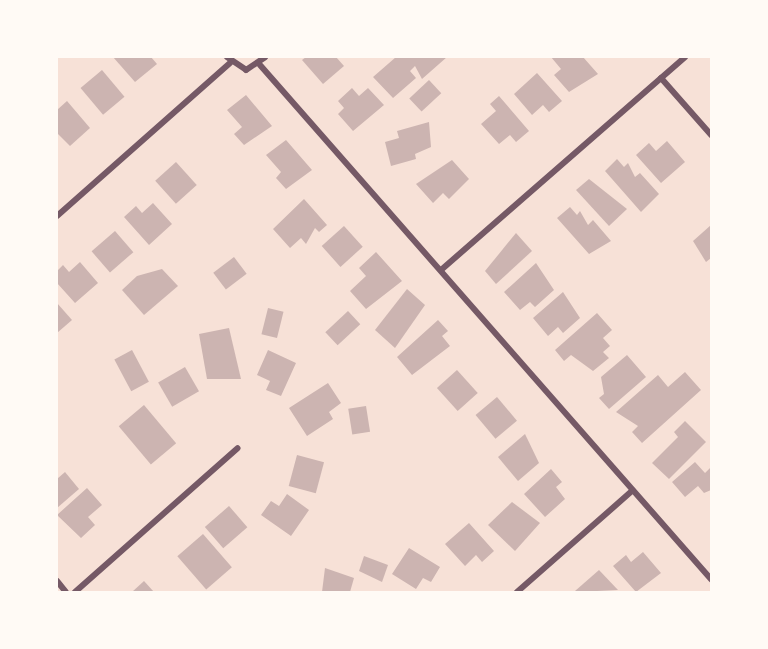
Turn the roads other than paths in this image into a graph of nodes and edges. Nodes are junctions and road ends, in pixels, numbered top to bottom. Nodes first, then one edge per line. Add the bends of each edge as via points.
1 (265, 57) edge
2 (685, 57) edge
3 (229, 60) edge
4 (260, 65) junction
5 (661, 78) junction
6 (711, 135) edge
7 (57, 216) edge
8 (441, 270) junction
9 (238, 448) dead end
10 (633, 490) junction
11 (711, 579) edge
12 (57, 581) edge
13 (66, 592) edge
14 (75, 592) edge
15 (517, 592) edge

1 - 4 street
2 - 5 street
3 - 4 street via 243,70
3 - 7 street
4 - 8 street
5 - 6 street
5 - 8 street
8 - 10 street
9 - 14 street
10 - 11 street
10 - 15 street
12 - 13 street

